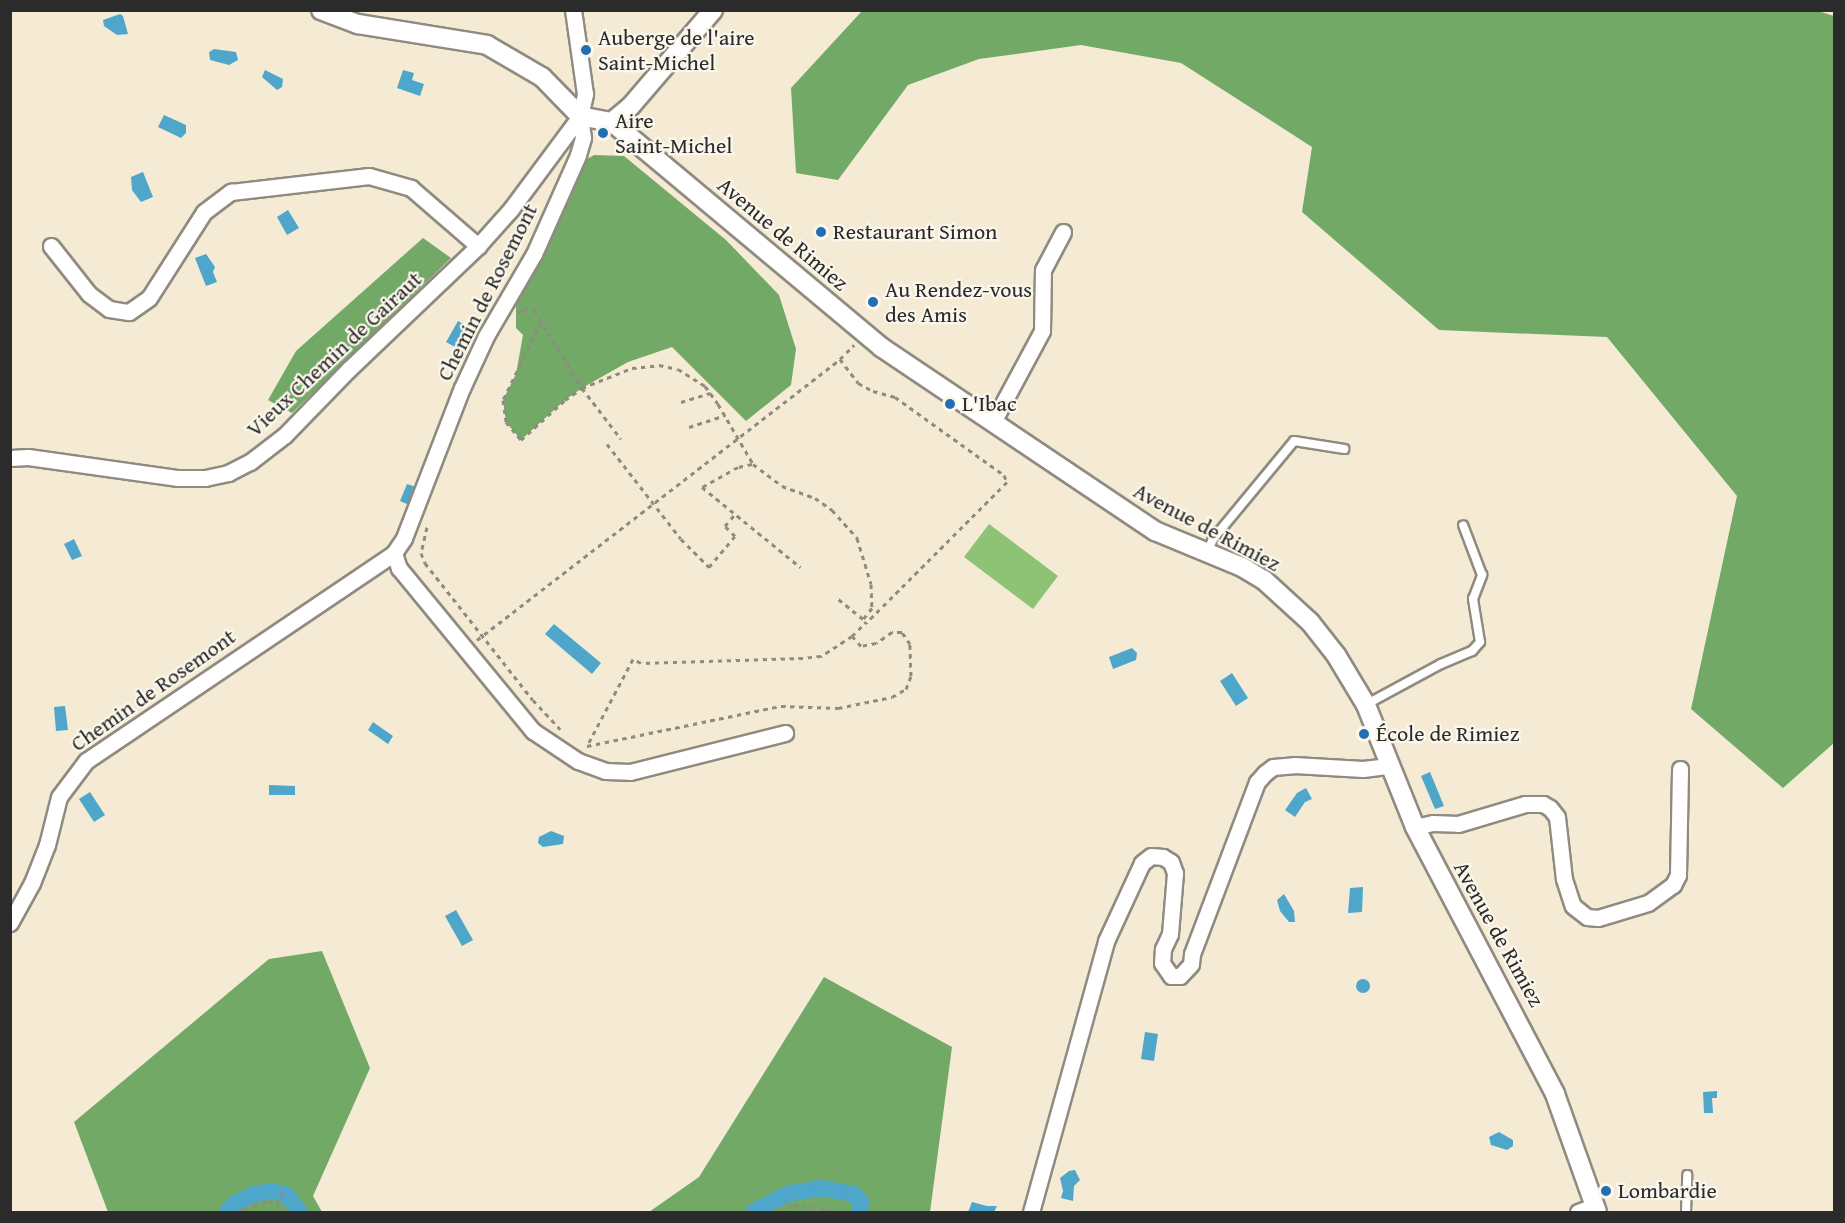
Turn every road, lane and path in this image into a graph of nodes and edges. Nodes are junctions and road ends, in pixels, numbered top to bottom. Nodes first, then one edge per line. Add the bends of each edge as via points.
1 (321, 10) edge
2 (573, 10) edge
3 (713, 10) edge
4 (580, 116) junction
5 (612, 122) junction
6 (1063, 232) dead end
7 (51, 246) dead end
8 (478, 246) junction
9 (516, 317) dead end
10 (542, 322) junction
11 (866, 335) junction
12 (840, 359) junction
13 (582, 388) junction
14 (711, 393) junction
15 (681, 402) dead end
16 (725, 415) junction
17 (993, 422) junction
18 (688, 427) dead end
19 (738, 437) junction
20 (621, 439) dead end
21 (607, 444) dead end
22 (1344, 449) dead end
23 (10, 458) edge
24 (753, 464) junction
25 (653, 503) junction
26 (736, 513) junction
27 (429, 519) dead end
28 (1463, 525) dead end
29 (1207, 552) junction
30 (394, 553) junction
31 (800, 567) dead end
32 (837, 598) dead end
33 (864, 621) junction
34 (484, 635) junction
35 (852, 636) junction
36 (1366, 705) junction
37 (561, 731) dead end
38 (785, 733) dead end
39 (578, 741) dead end
40 (587, 746) junction
41 (1389, 766) junction
42 (1680, 769) dead end
43 (1415, 827) junction
44 (10, 923) edge
45 (1687, 1175) dead end
46 (284, 1190) dead end
47 (278, 1203) junction
48 (1590, 1210) edge
49 (240, 1212) edge
50 (288, 1212) edge
51 (780, 1212) edge
52 (832, 1212) edge
53 (1031, 1212) edge
54 (1686, 1212) edge

1 - 4 street via 358,24 487,45 542,77
2 - 4 street, Chemin de Rosemont via 585,94
3 - 5 street via 630,107
4 - 5 street
4 - 8 street, Vieux Chemin de Gairaut via 511,209
4 - 30 street, Chemin de Rosemont via 583,138 578,155 534,254 486,336 404,538
5 - 11 street, Avenue de Rimiez
6 - 17 street via 1043,270 1042,331
7 - 8 street via 89,294 109,309 129,312 149,298 204,212 231,192 369,177 411,188
8 - 23 street, Vieux Chemin de Gairaut via 285,435 250,462 228,473 205,478 151,476 28,456
9 - 10 path via 523,309 534,310
10 - 13 path
10 - 13 path via 503,400 506,422 521,440
11 - 12 path
11 - 17 street, Avenue de Rimiez
12 - 19 path
12 - 33 path via 858,383 895,397 1004,475 1006,482 868,624
13 - 14 path via 632,368 659,365 678,369
13 - 20 path
14 - 15 path
14 - 16 path
16 - 18 path
16 - 19 path
17 - 29 street, Avenue de Rimiez via 1155,531
19 - 24 path
19 - 25 path
21 - 25 path
22 - 29 lane via 1294,441 1213,539
24 - 26 path via 738,467 702,487
24 - 33 path via 782,486 815,498 858,538 874,602
25 - 26 path via 709,567 735,536 725,526
25 - 34 path
26 - 31 path
27 - 34 path via 422,540 423,558
28 - 36 lane via 1482,575 1473,599 1480,642 1472,651
29 - 36 street, Avenue de Rimiez via 1264,580 1290,602 1336,655
30 - 38 street via 399,568 533,731 578,761 605,771 630,772
30 - 44 street, Chemin de Rosemont via 86,761 59,797 47,845
32 - 33 path
33 - 35 path
34 - 37 path
35 - 40 path via 821,656 804,658 641,663 633,659
35 - 40 path via 861,646 867,646 892,632 902,632 910,644 911,676 906,689 892,697 838,708 781,706
36 - 41 street, Avenue de Rimiez
39 - 40 path
41 - 43 street, Avenue de Rimiez
41 - 53 street via 1363,769 1293,765 1264,773 1257,782 1191,964 1180,976 1171,976 1162,963 1170,934 1175,873 1171,862 1163,858 1151,856 1142,863 1106,941
42 - 43 street via 1678,875 1673,885 1648,903 1599,918 1587,917 1573,906 1564,879 1557,817 1543,804 1525,804 1458,824
43 - 48 street, Avenue de Rimiez via 1555,1094
45 - 54 lane
46 - 47 path
47 - 49 path via 269,1201
47 - 50 path
51 - 52 path via 794,1205

